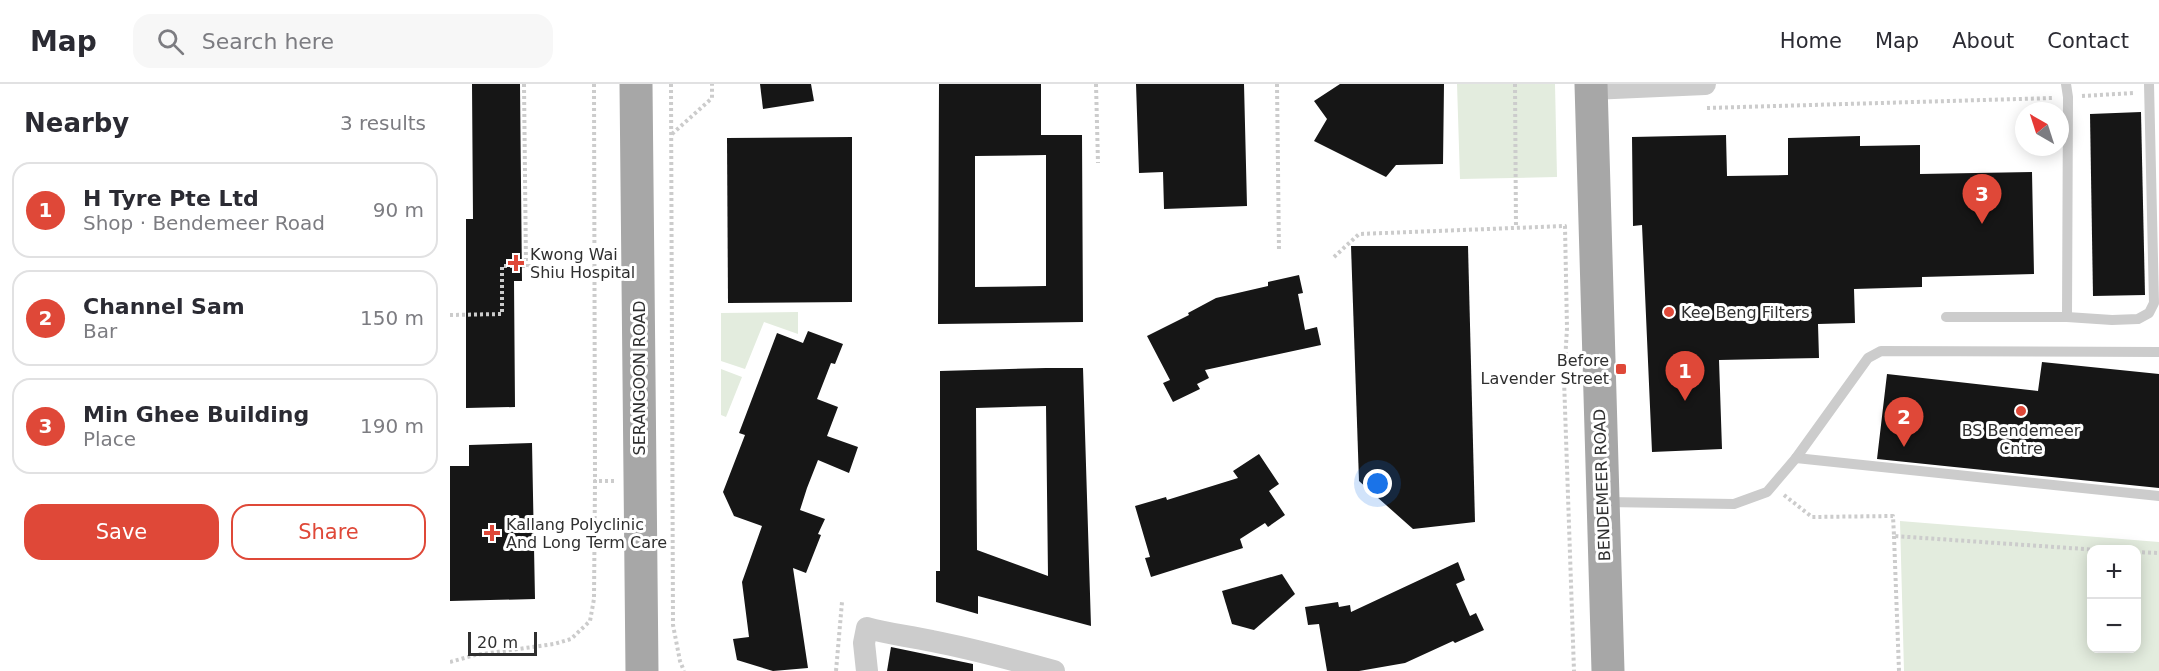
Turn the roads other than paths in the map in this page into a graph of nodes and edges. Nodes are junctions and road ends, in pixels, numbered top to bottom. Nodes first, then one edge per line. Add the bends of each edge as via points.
1 (636, 84) edge
2 (1705, 84) edge
3 (2066, 84) edge
4 (1591, 87) edge
5 (2149, 88) edge
6 (1946, 317) dead end
7 (2067, 317) junction
8 (2159, 352) edge
9 (1796, 458) junction
10 (2159, 496) edge
11 (1602, 502) junction
12 (642, 671) edge
13 (867, 671) edge
14 (1054, 671) edge
15 (1608, 671) edge

1 - 12 main road, SERANGOON ROAD
2 - 4 street
3 - 7 lane
4 - 11 main road, BENDEMEER ROAD
5 - 7 lane via 2154,303 2149,313 2138,319
6 - 7 lane
8 - 9 lane via 1881,351 1868,358
9 - 10 lane
9 - 11 lane via 1767,492 1734,504
11 - 15 main road, BENDEMEER ROAD
13 - 14 street via 867,628

